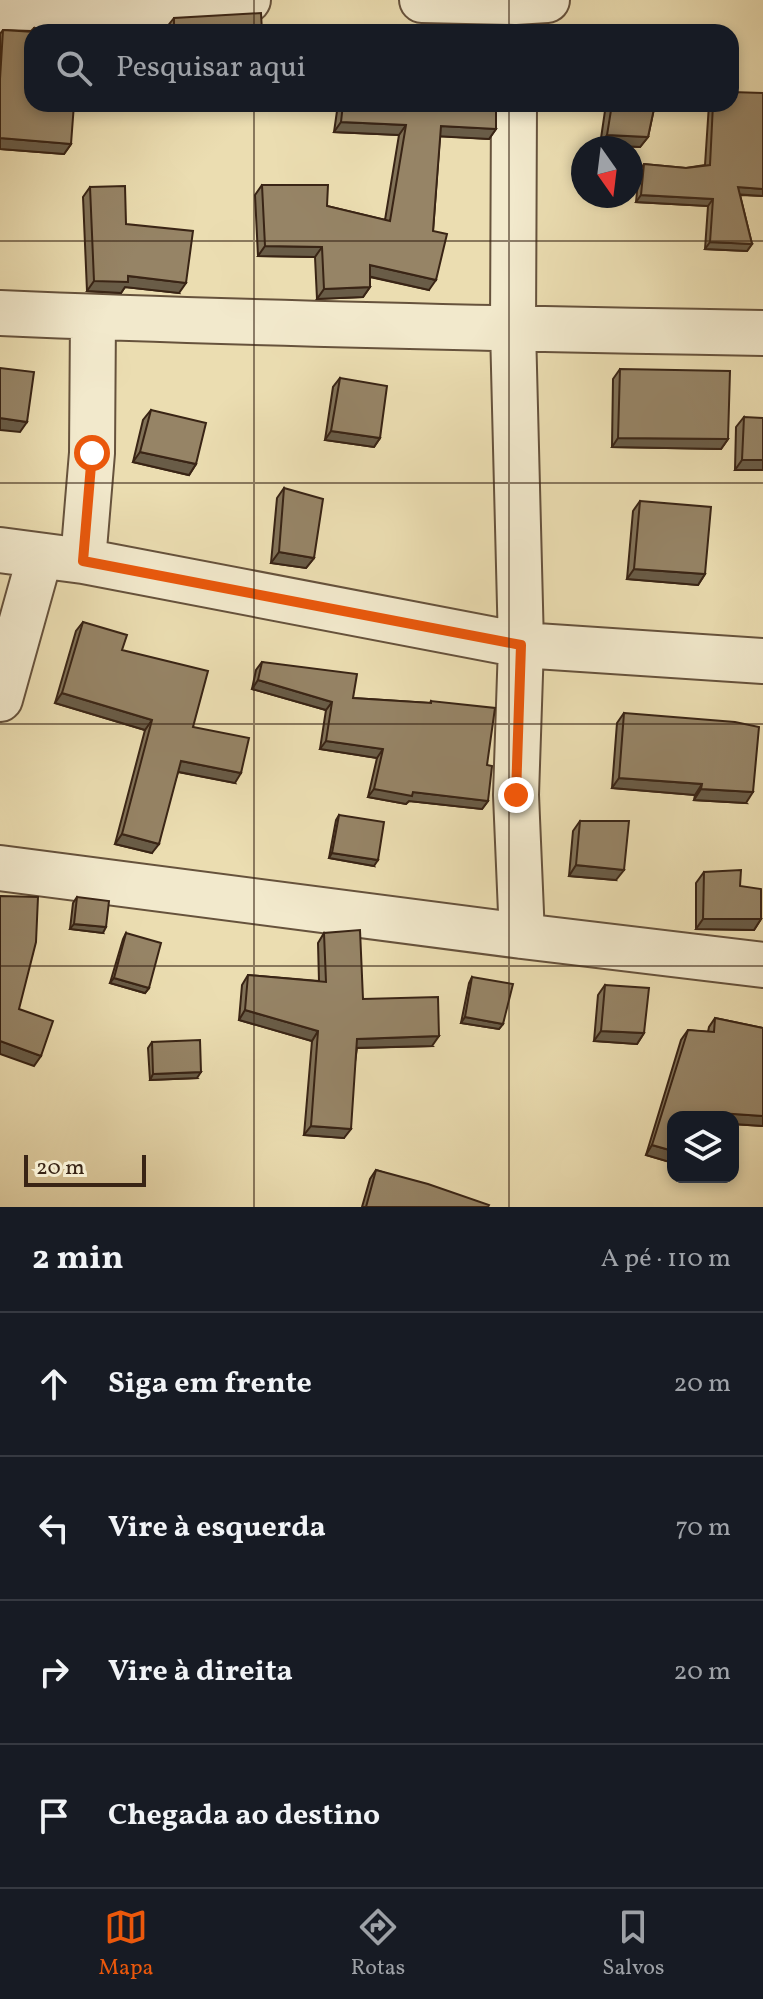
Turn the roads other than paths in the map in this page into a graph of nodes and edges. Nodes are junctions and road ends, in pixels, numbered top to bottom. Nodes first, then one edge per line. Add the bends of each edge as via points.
1 (248, 0) edge
2 (422, 0) edge
3 (523, 8) edge
4 (0, 10) edge
5 (514, 112) edge
6 (0, 313) edge
7 (93, 317) junction
8 (513, 329) junction
9 (763, 333) edge
10 (20, 553) edge
11 (83, 561) junction
12 (521, 645) junction
13 (763, 661) edge
14 (0, 699) edge
15 (0, 868) edge
16 (522, 936) junction
17 (763, 965) edge

1 - 4 street
2 - 3 street
5 - 8 street
6 - 7 street
7 - 8 street
7 - 11 street via 92,453
8 - 9 street
8 - 12 street
10 - 11 street
10 - 14 street
11 - 12 street
12 - 13 street
12 - 16 street via 516,795
15 - 16 street
16 - 17 street

